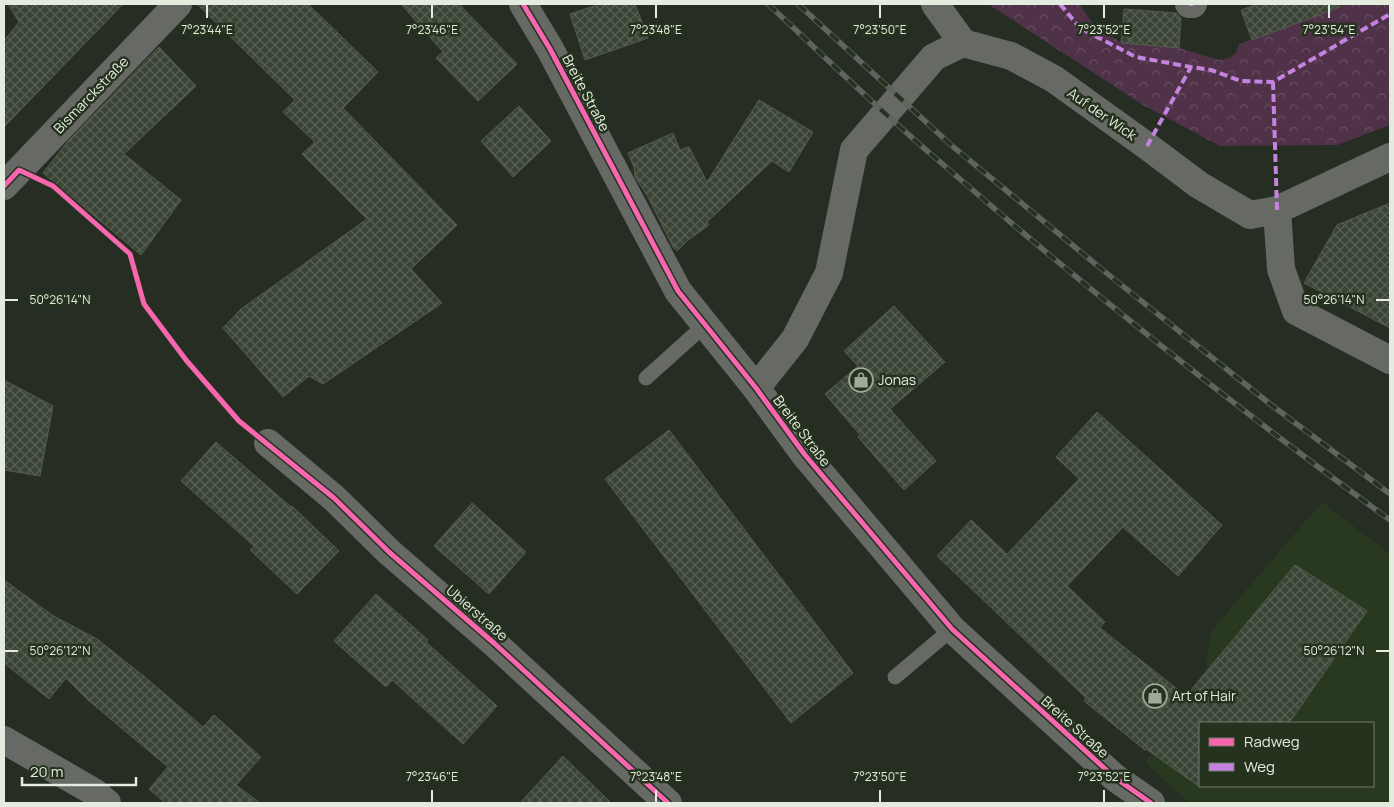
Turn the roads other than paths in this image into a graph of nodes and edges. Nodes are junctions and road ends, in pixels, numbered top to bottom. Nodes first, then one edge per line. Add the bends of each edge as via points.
1 (178, 4) edge
2 (523, 4) edge
3 (935, 4) edge
4 (1188, 4) edge
5 (1193, 4) edge
6 (963, 43) junction
7 (1390, 157) edge
8 (4, 186) edge
9 (1276, 210) junction
10 (705, 325) junction
11 (1390, 360) edge
12 (646, 378) dead end
13 (756, 388) junction
14 (268, 443) dead end
15 (952, 629) junction
16 (895, 677) dead end
17 (4, 740) edge
18 (107, 803) edge
19 (668, 803) edge
20 (1151, 803) edge

1 - 8 street, Bismarckstraße
2 - 10 street, Breite Straße via 678,291
3 - 6 street
4 - 5 street
6 - 9 street, Auf der Wick via 1011,56 1054,79 1199,185 1250,215
6 - 13 street, Breite Straße via 934,57 854,150 829,273 794,339
7 - 9 street, Auf der Wick
9 - 11 street via 1281,269 1296,311
10 - 12 lane
10 - 13 street, Breite Straße
13 - 15 street, Breite Straße via 805,455
14 - 19 street, Ubierstraße via 334,498 389,552
15 - 16 lane
15 - 20 street, Breite Straße via 1114,777
17 - 18 street via 94,792

